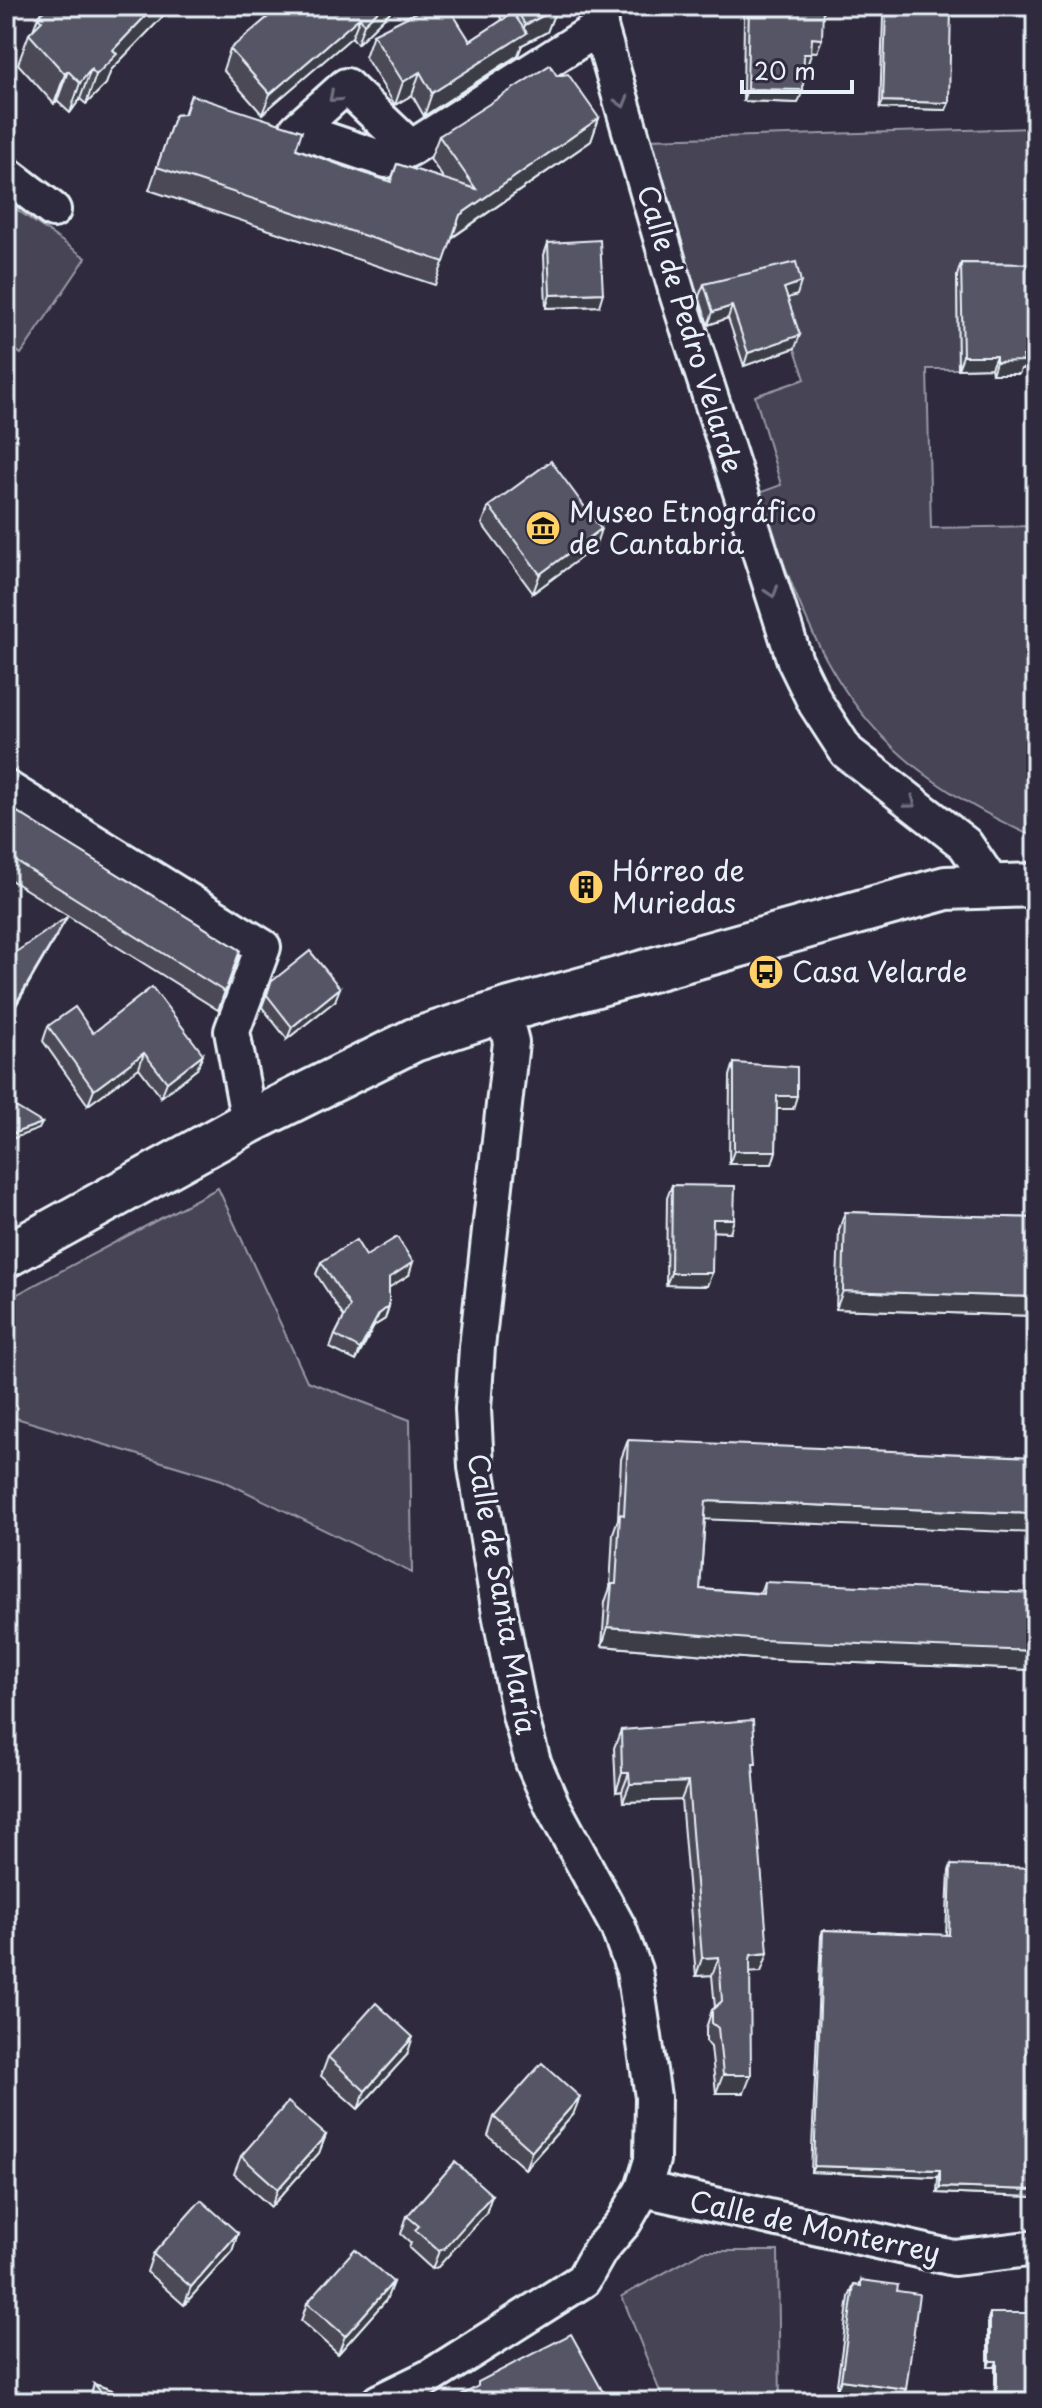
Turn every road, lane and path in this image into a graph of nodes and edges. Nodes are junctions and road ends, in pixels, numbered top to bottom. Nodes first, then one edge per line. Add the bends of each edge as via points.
1 (600, 17) edge
2 (411, 148) dead end
3 (6, 174) edge
4 (53, 210) dead end
5 (6, 788) edge
6 (992, 884) junction
7 (1036, 885) edge
8 (503, 1011) junction
9 (249, 1122) junction
10 (6, 1256) edge
11 (643, 2189) junction
12 (1036, 2248) edge
13 (379, 2402) edge

1 - 2 street
1 -> 6 street, Calle de Pedro Velarde via 677,293 795,661 847,752 965,844
3 - 4 street
5 - 9 street via 263,947 232,1031
6 - 7 street
6 - 8 street via 946,888
8 - 9 street via 414,1040
8 - 11 street, Calle de Santa María via 511,1042 477,1347 476,1467 505,1642 533,1762 618,1927 634,1970 655,2122
9 - 10 street
11 - 12 street, Calle de Monterrey via 954,2258
11 - 13 street, Calle de Santa María via 583,2280 430,2377

